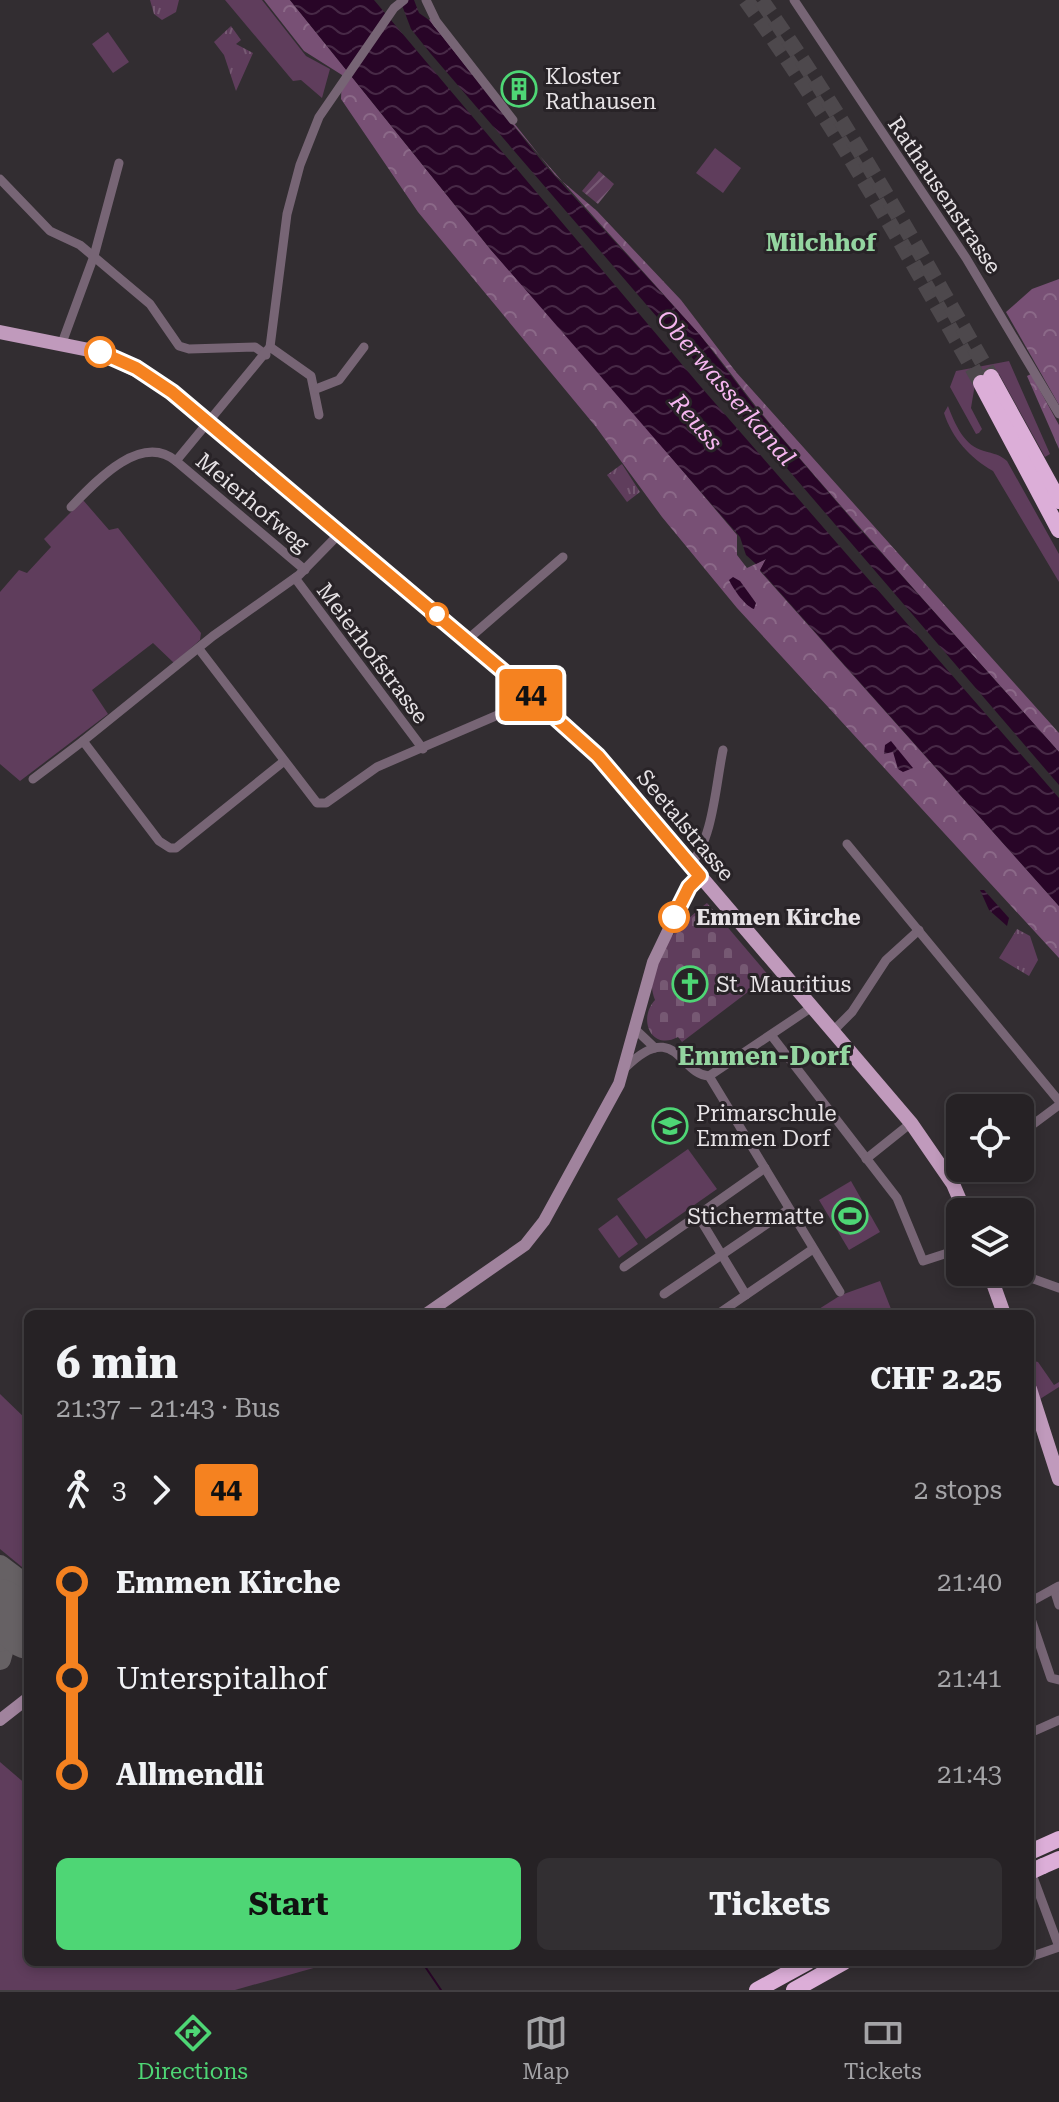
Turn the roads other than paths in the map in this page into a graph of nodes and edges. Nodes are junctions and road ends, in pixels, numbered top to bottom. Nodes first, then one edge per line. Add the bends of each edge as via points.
1 (426, 0) edge
2 (794, 0) edge
3 (398, 5) edge
4 (513, 120) dead end
5 (119, 163) dead end
6 (0, 179) edge
7 (94, 256) junction
8 (0, 332) edge
9 (62, 343) junction
10 (364, 347) dead end
11 (268, 351) junction
12 (316, 389) junction
13 (1059, 414) edge
14 (319, 415) dead end
15 (207, 425) junction
16 (176, 461) junction
17 (1059, 501) edge
18 (71, 507) dead end
19 (1059, 530) edge
20 (341, 532) junction
21 (563, 557) dead end
22 (305, 570) junction
23 (295, 578) junction
24 (467, 640) junction
25 (199, 649) junction
26 (535, 699) junction
27 (83, 741) junction
28 (423, 749) junction
29 (723, 750) dead end
30 (283, 762) junction
31 (33, 779) dead end
32 (847, 844) dead end
33 (695, 870) junction
34 (919, 930) junction
35 (812, 1007) junction
36 (636, 1030) junction
37 (833, 1031) junction
38 (771, 1035) junction
39 (655, 1048) junction
40 (626, 1067) junction
41 (709, 1076) junction
42 (1059, 1103) edge
43 (911, 1123) junction
44 (1034, 1123) edge
45 (866, 1159) junction
46 (765, 1168) junction
47 (956, 1182) edge
48 (953, 1184) junction
49 (959, 1198) edge
50 (789, 1209) junction
51 (697, 1214) junction
52 (813, 1249) junction
53 (721, 1254) junction
54 (946, 1254) edge
55 (624, 1267) dead end
56 (1034, 1279) edge
57 (994, 1286) edge
58 (1059, 1288) edge
59 (840, 1292) dead end
60 (664, 1294) dead end
61 (746, 1295) junction
62 (432, 1310) edge
63 (724, 1310) edge
64 (1003, 1310) edge
65 (1034, 1401) edge
66 (1059, 1479) edge
67 (1056, 1588) edge
68 (1034, 1600) edge
69 (1059, 1605) edge
70 (1034, 1628) edge
71 (1059, 1680) edge
72 (24, 1701) edge
73 (0, 1720) edge
74 (1059, 1720) edge
75 (1034, 1731) edge
76 (1059, 1839) edge
77 (1034, 1850) edge
78 (1059, 1859) edge
79 (1034, 1869) edge
80 (1059, 1947) edge
81 (1034, 1956) edge
82 (801, 1966) edge
83 (837, 1966) edge
84 (757, 1990) edge
85 (794, 1990) edge

1 - 4 street
2 - 13 street, Rathausenstrasse via 966,258
3 - 11 street via 316,124 288,204
5 - 7 street
6 - 7 street via 50,231
7 - 9 street
7 - 11 street via 150,304 179,346
8 - 9 main road, Seetalstrasse
9 - 15 main road, Seetalstrasse via 136,368
10 - 12 street via 339,380
11 - 12 street via 308,373
11 - 15 street
12 - 14 street
15 - 16 street
15 - 20 main road, Seetalstrasse
16 - 18 street via 161,452 139,453
16 - 22 street, Meierhofweg
17 - 19 highway via 986,380
20 - 22 street, Meierhofstrasse
20 - 24 main road, Seetalstrasse
21 - 24 street
22 - 23 street, Meierhofstrasse
23 - 25 street, Meierhofstrasse
23 - 28 street, Meierhofstrasse
24 - 26 main road, Seetalstrasse
25 - 27 street, Meierhofstrasse
25 - 30 street, Meierhofstrasse
26 - 28 street, Meierhofstrasse
26 - 33 main road, Seetalstrasse via 598,756
27 - 30 street via 159,841 170,848
27 - 31 street, Meierhofstrasse
28 - 30 street, Meierhofstrasse via 377,767 326,803 317,803
29 - 33 street
32 - 34 street
33 - 35 main road, Seetalstrasse
33 - 36 street via 657,951
34 - 37 street via 886,960
34 - 42 street
35 - 37 main road, Seetalstrasse
35 - 38 street
36 - 39 street
36 - 40 street
37 - 43 main road, Seetalstrasse
38 - 41 street
38 - 45 street
39 - 40 street
39 - 41 street via 680,1053 696,1073
40 - 62 street via 544,1221 525,1245
41 - 46 street
42 - 44 street
43 - 45 street
43 - 48 main road, Seetalstrasse
45 - 54 street via 903,1209 923,1261
46 - 50 street
46 - 51 street
47 - 48 street
48 - 49 main road, Seetalstrasse
50 - 52 street
50 - 53 street
51 - 53 street
51 - 55 street
52 - 59 street
52 - 61 street
53 - 60 street
53 - 61 street
56 - 58 street
57 - 64 main road
61 - 63 street
65 - 66 main road
67 - 68 street
67 - 69 street
70 - 71 street via 1051,1678
72 - 73 street
74 - 75 street
76 - 77 highway
78 - 79 highway
79 - 80 street
80 - 81 street
82 - 84 highway
83 - 85 highway

